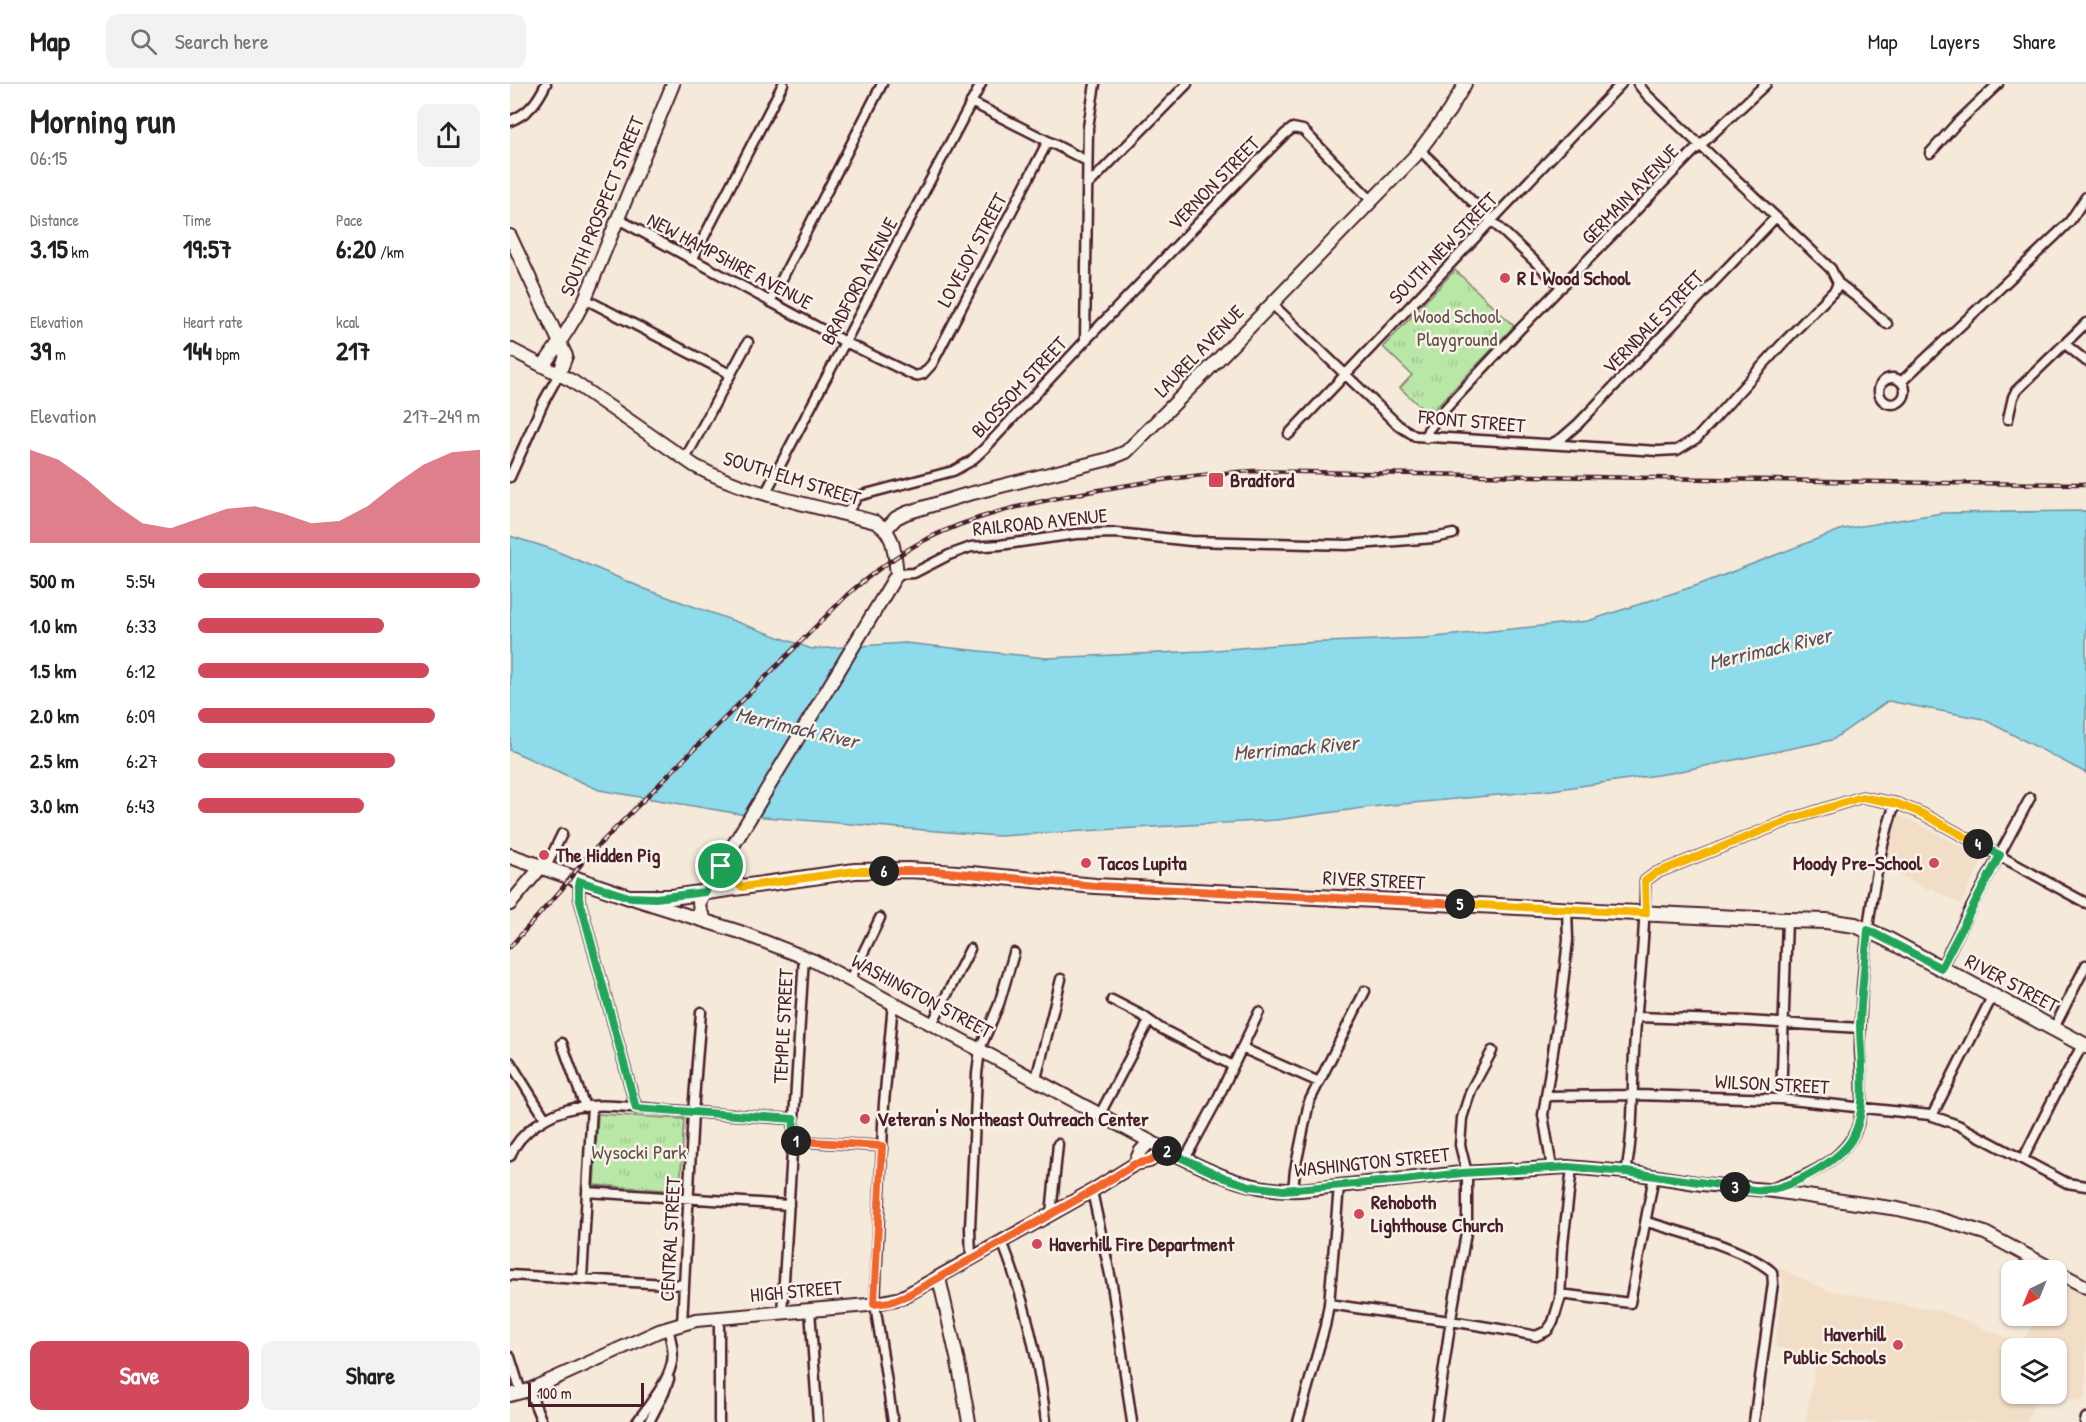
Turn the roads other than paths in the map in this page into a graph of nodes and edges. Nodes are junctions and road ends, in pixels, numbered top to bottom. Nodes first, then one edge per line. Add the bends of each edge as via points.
1 (546, 84) edge
2 (673, 84) edge
3 (783, 84) edge
4 (882, 84) edge
5 (981, 84) edge
6 (1095, 84) edge
7 (1187, 84) edge
8 (1464, 84) edge
9 (1621, 84) edge
10 (1638, 84) edge
11 (1766, 84) edge
12 (1998, 84) edge
13 (971, 102) junction
14 (510, 121) edge
15 (1048, 141) junction
16 (1700, 145) junction
17 (1420, 150) junction
18 (1930, 153) dead end
19 (1088, 161) junction
20 (1087, 186) junction
21 (2086, 197) edge
22 (1372, 201) junction
23 (1776, 217) junction
24 (618, 219) junction
25 (1492, 221) junction
26 (510, 236) edge
27 (692, 260) junction
28 (1838, 283) junction
29 (1562, 287) junction
30 (585, 299) junction
31 (770, 302) junction
32 (1272, 304) junction
33 (2086, 323) edge
34 (1887, 324) dead end
35 (560, 340) junction
36 (1084, 341) junction
37 (748, 342) dead end
38 (845, 342) junction
39 (2065, 344) junction
40 (510, 349) edge
41 (2086, 361) edge
42 (543, 366) junction
43 (559, 374) junction
44 (730, 374) junction
45 (923, 374) joint
46 (1346, 375) junction
47 (1901, 382) dead end
48 (2008, 419) dead end
49 (1289, 434) dead end
50 (1426, 438) junction
51 (1550, 444) junction
52 (685, 459) junction
53 (510, 477) edge
54 (765, 494) junction
55 (846, 514) junction
56 (886, 529) junction
57 (1453, 534) dead end
58 (894, 578) junction
59 (2030, 798) dead end
60 (1895, 804) junction
61 (562, 834) dead end
62 (2000, 855) junction
63 (510, 856) edge
64 (721, 865) junction
65 (543, 868) junction
66 (579, 881) junction
67 (742, 887) junction
68 (705, 892) junction
69 (629, 897) junction
70 (2086, 903) edge
71 (510, 904) edge
72 (1567, 909) junction
73 (1646, 913) junction
74 (880, 918) dead end
75 (1787, 920) junction
76 (706, 921) junction
77 (1868, 930) junction
78 (970, 949) dead end
79 (1014, 953) dead end
80 (804, 957) junction
81 (2086, 965) edge
82 (1941, 968) junction
83 (1061, 979) dead end
84 (850, 980) junction
85 (1365, 991) dead end
86 (1993, 995) junction
87 (1113, 1000) dead end
88 (893, 1002) junction
89 (701, 1011) dead end
90 (1259, 1012) dead end
91 (1638, 1017) junction
92 (1149, 1021) junction
93 (932, 1024) junction
94 (1782, 1024) junction
95 (1860, 1028) junction
96 (2054, 1028) junction
97 (562, 1043) dead end
98 (2084, 1045) edge
99 (1242, 1048) junction
100 (980, 1049) junction
101 (1492, 1052) dead end
102 (510, 1062) edge
103 (1233, 1066) junction
104 (1036, 1079) junction
105 (1319, 1082) junction
106 (1634, 1095) junction
107 (1546, 1096) junction
108 (1781, 1099) junction
109 (588, 1107) junction
110 (1861, 1107) junction
111 (636, 1108) junction
112 (693, 1112) junction
113 (1100, 1114) junction
114 (1932, 1116) junction
115 (545, 1118) junction
116 (794, 1119) junction
117 (793, 1141) junction
118 (1150, 1141) junction
119 (1058, 1144) dead end
120 (882, 1146) junction
121 (512, 1149) edge
122 (1166, 1150) junction
123 (1185, 1159) junction
124 (2023, 1160) junction
125 (1135, 1164) junction
126 (1552, 1168) junction
127 (1572, 1168) junction
128 (1626, 1172) junction
129 (1467, 1173) junction
130 (1653, 1176) junction
131 (1339, 1186) junction
132 (2086, 1186) edge
133 (1293, 1190) junction
134 (1766, 1190) junction
135 (1092, 1191) junction
136 (587, 1192) junction
137 (688, 1198) junction
138 (789, 1205) junction
139 (1051, 1214) junction
140 (1647, 1222) junction
141 (1002, 1241) junction
142 (971, 1260) junction
143 (510, 1275) edge
144 (939, 1278) junction
145 (582, 1279) junction
146 (684, 1286) junction
147 (2086, 1287) edge
148 (1560, 1294) junction
149 (874, 1304) junction
150 (1329, 1304) junction
151 (810, 1310) junction
152 (782, 1313) junction
153 (719, 1317) junction
154 (1451, 1319) junction
155 (682, 1324) junction
156 (668, 1328) junction
157 (510, 1357) edge
158 (671, 1366) junction
159 (520, 1392) edge
160 (542, 1422) edge
161 (637, 1422) edge
162 (649, 1422) edge
163 (719, 1422) edge
164 (818, 1422) edge
165 (893, 1422) edge
166 (969, 1422) edge
167 (1046, 1422) edge
168 (1132, 1422) edge
169 (1298, 1422) edge
170 (1436, 1422) edge
171 (1754, 1422) edge

1 - 14 street via 533,107
2 - 24 street, SOUTH PROSPECT STREET
3 - 27 street
4 - 31 street
5 - 13 street, BRADFORD AVENUE
6 - 19 street, BLOSSOM STREET via 1088,127
7 - 20 street
8 - 17 street, LAUREL AVENUE
9 - 25 street, SOUTH NEW STREET
10 - 16 street
11 - 16 street, GERMAIN AVENUE
12 - 18 street
13 - 15 street
13 - 38 street, BRADFORD AVENUE
15 - 19 street
15 - 45 street, LOVEJOY STREET via 932,364
16 - 23 street
16 - 29 street, GERMAIN AVENUE
17 - 22 street, LAUREL AVENUE
17 - 25 street
19 - 20 street, BLOSSOM STREET
20 - 36 street, BLOSSOM STREET
21 - 47 street via 2070,221
22 - 32 street, LAUREL AVENUE
22 - 36 street, VERNON STREET via 1303,130 1293,128
23 - 28 street via 1832,269
23 - 51 street, VERNDALE STREET via 1578,424
24 - 27 street, NEW HAMPSHIRE AVENUE
24 - 30 street, SOUTH PROSPECT STREET
25 - 29 street
25 - 46 street, SOUTH NEW STREET
26 - 35 street
27 - 31 street, NEW HAMPSHIRE AVENUE
28 - 34 street
28 - 51 street, FRONT STREET via 1706,429 1683,447 1658,451
29 - 50 street, GERMAIN AVENUE via 1447,407
30 - 35 street, SOUTH PROSPECT STREET via 571,329
30 - 44 street
31 - 38 street, NEW HAMPSHIRE AVENUE
32 - 46 street, FRONT STREET
32 - 56 street, LAUREL AVENUE via 1126,452 906,513
33 - 39 street
35 - 42 street
35 - 43 street via 567,356
36 - 55 street, BLOSSOM STREET via 971,461 953,471 858,496
37 - 44 street
38 - 45 street, NEW HAMPSHIRE AVENUE via 906,373
38 - 54 street, BRADFORD AVENUE
39 - 41 street
39 - 48 street via 2016,391
40 - 42 street, SOUTH ELM STREET
42 - 43 street, SOUTH ELM STREET
43 - 52 street, SOUTH ELM STREET
43 - 53 street
44 - 52 street
46 - 49 street, SOUTH NEW STREET
46 - 50 street, FRONT STREET via 1406,432
50 - 51 street, FRONT STREET
52 - 54 street, SOUTH ELM STREET via 715,476
54 - 55 street, SOUTH ELM STREET
55 - 56 street, SOUTH ELM STREET
56 - 58 street via 891,535
57 - 58 street, RAILROAD AVENUE via 1347,545 1076,534 971,547
58 - 64 street
59 - 62 street
60 - 62 street via 1923,814
60 - 73 street via 1862,797 1829,806 1676,864 1645,881
60 - 77 street via 1886,831
61 - 65 street
62 - 70 street
62 - 82 street
63 - 65 main road, WASHINGTON STREET
64 - 67 main road via 728,878
64 - 68 street
65 - 66 main road, WASHINGTON STREET
65 - 71 street
66 - 69 main road, WASHINGTON STREET
66 - 111 street via 579,898
67 - 68 main road, RIVER STREET
67 - 72 main road, RIVER STREET via 855,871 909,870 1095,886
68 - 69 main road, WASHINGTON STREET
68 - 76 street via 699,902
69 - 76 street, WASHINGTON STREET
72 - 73 main road, RIVER STREET
72 - 107 street via 1568,940
73 - 75 main road, RIVER STREET
73 - 91 street
74 - 84 street
75 - 77 main road, RIVER STREET via 1826,921
75 - 94 street
76 - 80 street, WASHINGTON STREET
77 - 82 main road, RIVER STREET
77 - 95 street
78 - 93 street
79 - 100 street
80 - 84 street, WASHINGTON STREET
80 - 116 street, TEMPLE STREET
81 - 96 street
82 - 86 main road, RIVER STREET
83 - 104 street
84 - 88 street, WASHINGTON STREET
85 - 105 street
86 - 96 main road, RIVER STREET
86 - 114 street
87 - 92 street
88 - 93 street, WASHINGTON STREET
88 - 120 street
89 - 112 street, CENTRAL STREET
90 - 99 street
91 - 94 street
91 - 106 street
92 - 103 street
92 - 113 street
93 - 100 street, WASHINGTON STREET
94 - 95 street
94 - 108 street
95 - 110 street
96 - 98 main road, RIVER STREET
97 - 109 street
98 - 124 street
99 - 103 street
99 - 105 street
100 - 104 street, WASHINGTON STREET
100 - 142 street
101 - 129 street via 1470,1090 1462,1118 1460,1145
102 - 115 street
103 - 123 street
104 - 113 street, WASHINGTON STREET
105 - 133 street via 1306,1114
106 - 107 street, WILSON STREET
106 - 108 street, WILSON STREET
106 - 128 street
107 - 126 street via 1543,1115
108 - 110 street, WILSON STREET
109 - 111 street
109 - 115 street
109 - 136 street
110 - 114 street, WILSON STREET
110 - 134 street via 1854,1136 1841,1153 1802,1178
111 - 112 street
112 - 116 street
112 - 137 street, CENTRAL STREET
113 - 118 street, WASHINGTON STREET
114 - 124 street, WILSON STREET via 1958,1125
115 - 121 street
116 - 117 street, TEMPLE STREET
117 - 120 street
117 - 138 street, TEMPLE STREET
118 - 122 street, WASHINGTON STREET
118 - 125 street, HIGH STREET
119 - 139 street
120 - 149 street
122 - 123 street, WASHINGTON STREET
122 - 125 street, HIGH STREET via 1149,1161
123 - 133 street, WASHINGTON STREET via 1237,1182
124 - 132 street, WILSON STREET via 2067,1183
125 - 135 street, HIGH STREET
126 - 127 street, WASHINGTON STREET
126 - 129 street, WASHINGTON STREET
127 - 128 street, WASHINGTON STREET
127 - 148 street
128 - 130 street, WASHINGTON STREET
129 - 131 street, WASHINGTON STREET
129 - 154 street via 1467,1227
130 - 134 street, WASHINGTON STREET
130 - 140 street
131 - 133 street, WASHINGTON STREET
131 - 150 street
134 - 147 street, WASHINGTON STREET via 1929,1216 1985,1233
135 - 139 street, HIGH STREET
135 - 168 street via 1112,1284
136 - 137 street
136 - 145 street
137 - 138 street
137 - 146 street, CENTRAL STREET
138 - 152 street, TEMPLE STREET
139 - 141 street, HIGH STREET
140 - 148 street via 1630,1303
140 - 171 street via 1727,1248 1764,1264 1772,1272
141 - 142 street, HIGH STREET
141 - 167 street via 1025,1309
142 - 144 street, HIGH STREET
143 - 145 street
144 - 149 street, HIGH STREET via 901,1298
144 - 166 street
145 - 146 street
146 - 155 street, CENTRAL STREET
148 - 154 street via 1553,1323 1536,1336
149 - 151 street, HIGH STREET
149 - 165 street
150 - 154 street
150 - 169 street
151 - 152 street, HIGH STREET
151 - 164 street
152 - 153 street, HIGH STREET
153 - 155 street, HIGH STREET
153 - 163 street
154 - 170 street
155 - 156 street, HIGH STREET
156 - 158 street
156 - 159 street, HIGH STREET
157 - 159 street
158 - 161 street
158 - 162 street via 664,1393
159 - 160 street

